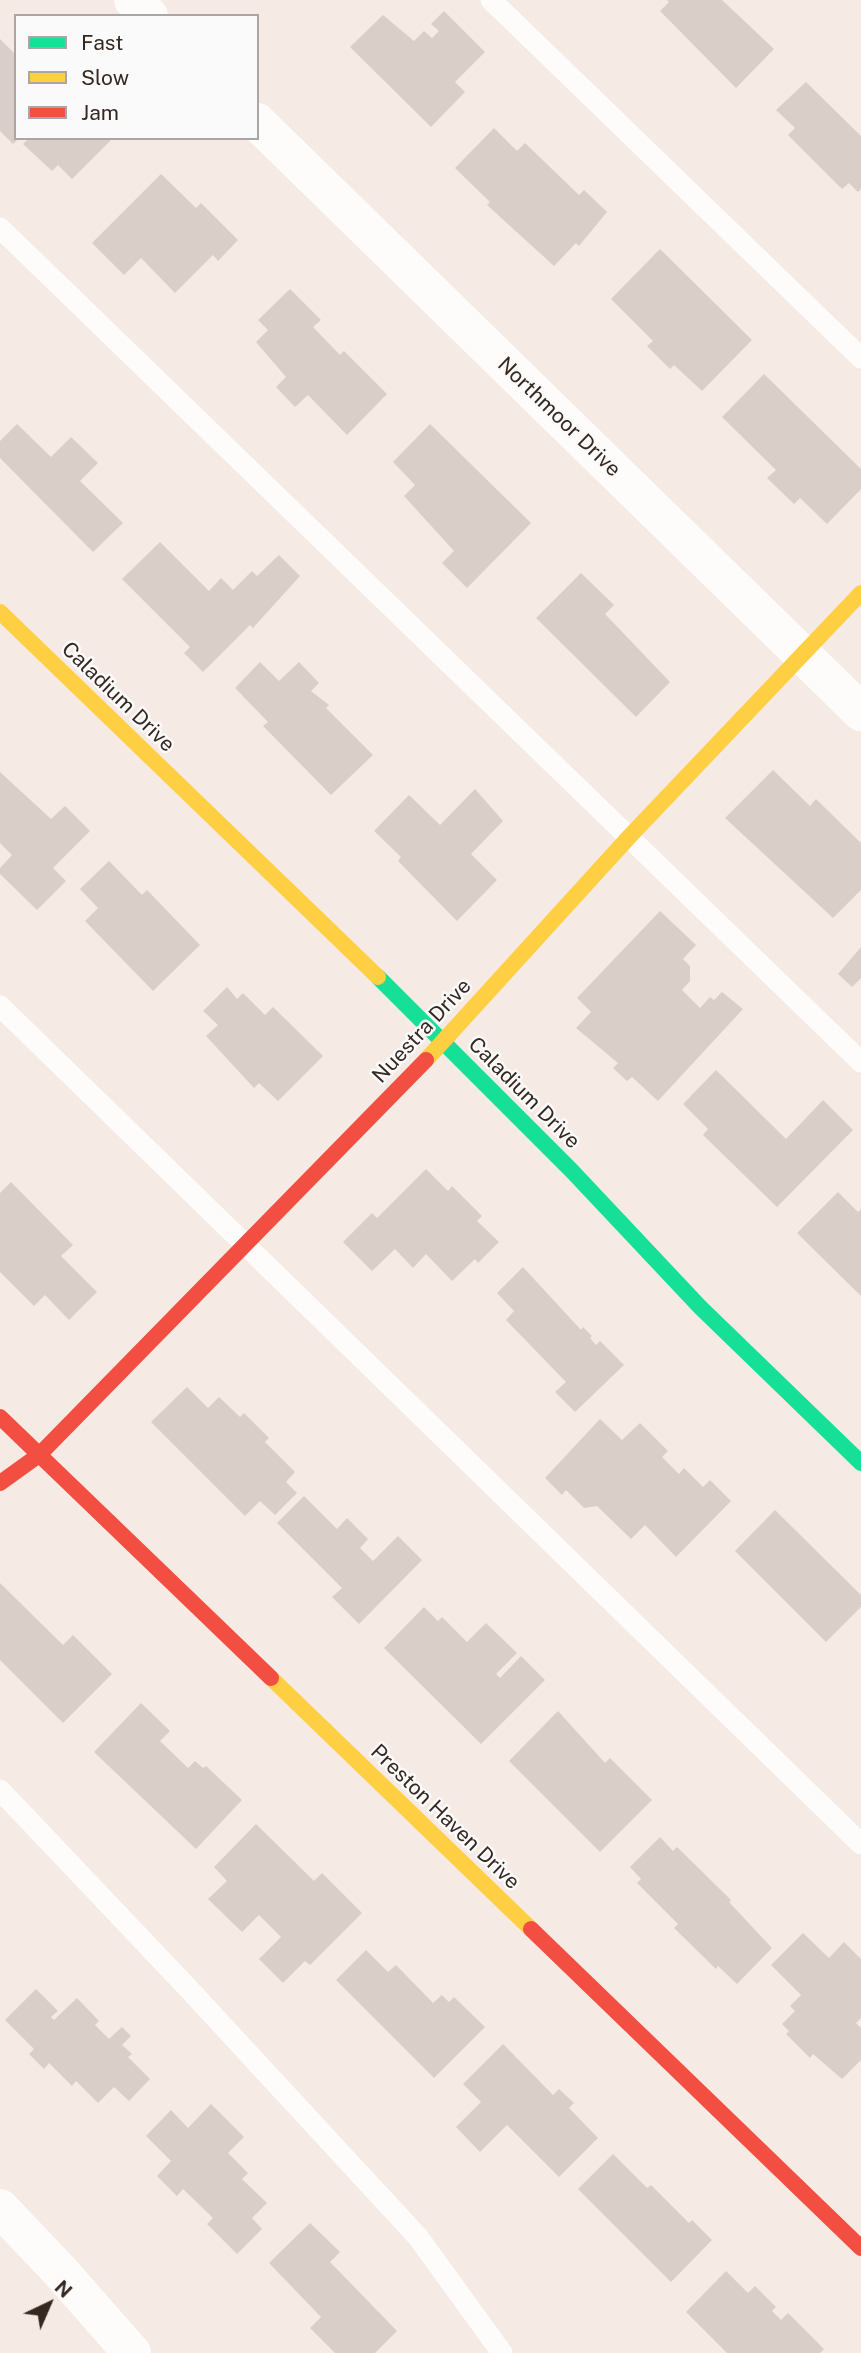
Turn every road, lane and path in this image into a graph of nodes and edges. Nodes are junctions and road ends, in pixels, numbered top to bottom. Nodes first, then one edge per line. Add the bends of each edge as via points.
1 (133, 0) edge
2 (491, 0) edge
3 (147, 14) edge
4 (259, 124) edge
5 (0, 228) edge
6 (861, 358) edge
7 (861, 593) edge
8 (0, 612) edge
9 (801, 654) junction
10 (861, 712) edge
11 (629, 837) junction
12 (0, 1006) edge
13 (443, 1041) junction
14 (861, 1062) edge
15 (244, 1246) junction
16 (0, 1417) edge
17 (39, 1455) junction
18 (861, 1463) edge
19 (0, 1483) edge
20 (0, 1790) edge
21 (861, 1844) edge
22 (0, 2208) edge
23 (861, 2248) edge
24 (132, 2353) edge
25 (502, 2353) edge

1 - 3 street
2 - 6 lane
4 - 9 street, Northmoor Drive
5 - 11 lane
7 - 9 street, Nuestra Drive
8 - 13 street, Caladium Drive
9 - 10 street, Northmoor Drive
9 - 11 street, Nuestra Drive
11 - 13 street, Nuestra Drive
11 - 14 lane
12 - 15 lane
13 - 15 street, Nuestra Drive
13 - 18 street, Caladium Drive via 701,1307
15 - 17 street, Nuestra Drive
15 - 21 lane
16 - 17 street, Preston Haven Drive
17 - 19 street, Nuestra Drive
17 - 23 street, Preston Haven Drive
20 - 25 lane via 418,2237
22 - 24 street

